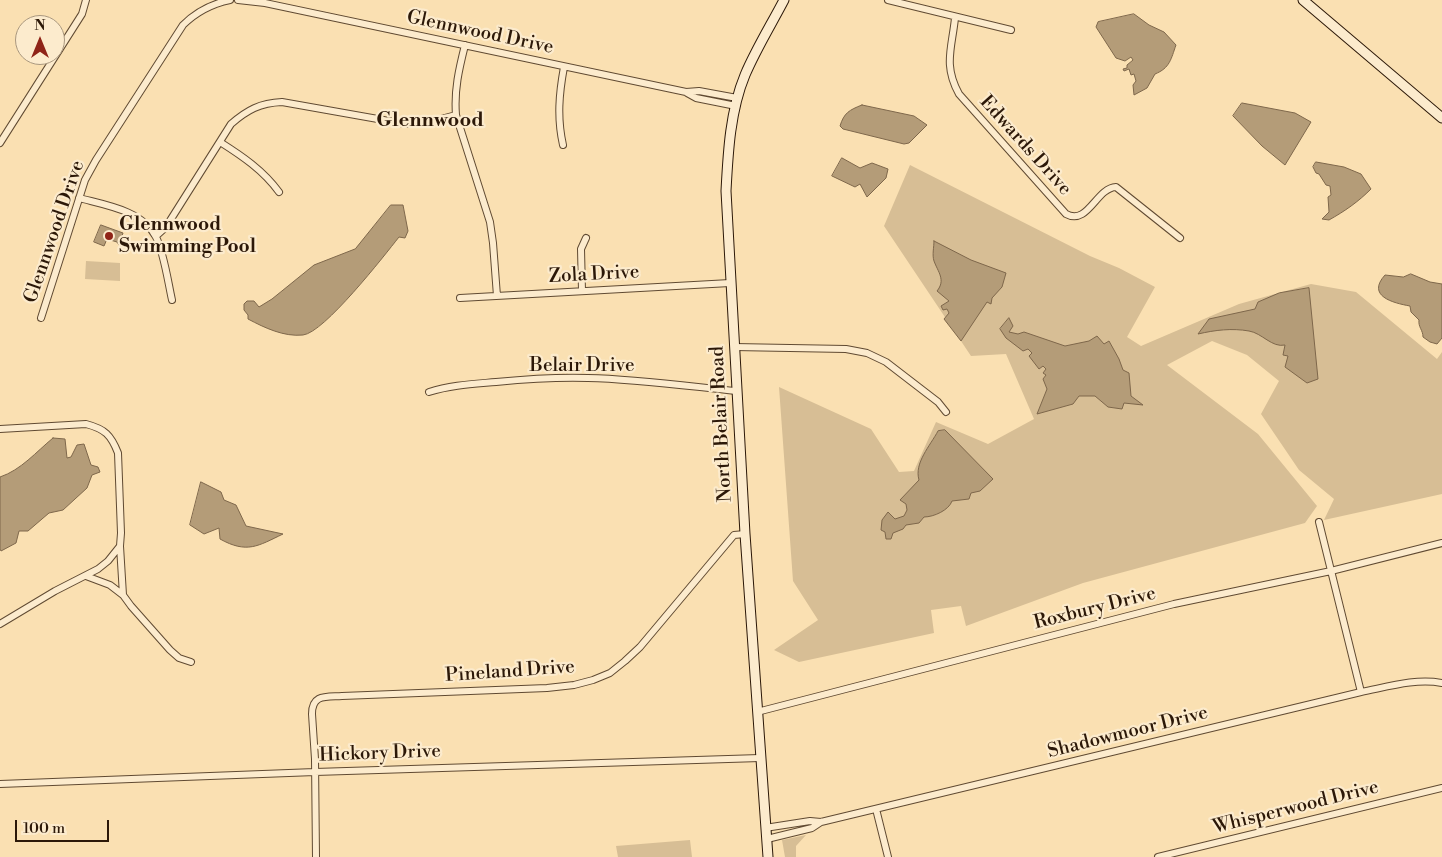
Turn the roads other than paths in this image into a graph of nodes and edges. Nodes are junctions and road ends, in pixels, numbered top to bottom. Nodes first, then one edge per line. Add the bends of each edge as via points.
1 (86, 0) edge
2 (230, 0) edge
3 (238, 0) edge
4 (784, 0) edge
5 (888, 0) edge
6 (1303, 0) edge
7 (956, 18) junction
8 (1011, 30) dead end
9 (464, 45) junction
10 (564, 67) junction
11 (737, 102) junction
12 (456, 115) junction
13 (1442, 118) edge
14 (0, 142) edge
15 (220, 142) junction
16 (563, 145) dead end
17 (279, 192) dead end
18 (79, 198) junction
19 (156, 236) junction
20 (586, 238) dead end
21 (1180, 238) dead end
22 (730, 283) junction
23 (582, 291) junction
24 (497, 296) junction
25 (460, 298) dead end
26 (172, 300) dead end
27 (41, 318) dead end
28 (734, 347) junction
29 (736, 391) junction
30 (429, 392) dead end
31 (946, 412) dead end
32 (0, 429) edge
33 (1319, 522) dead end
34 (745, 534) junction
35 (1442, 543) edge
36 (120, 546) junction
37 (1331, 571) junction
38 (86, 576) junction
39 (123, 595) junction
40 (0, 624) edge
41 (191, 662) dead end
42 (1442, 683) edge
43 (1361, 692) junction
44 (757, 712) junction
45 (760, 758) junction
46 (315, 772) junction
47 (0, 784) edge
48 (1442, 788) edge
49 (876, 809) junction
50 (821, 822) junction
51 (794, 824) junction
52 (765, 828) junction
53 (795, 832) junction
54 (767, 839) junction
55 (316, 857) edge
56 (768, 857) edge
57 (888, 857) edge
58 (1158, 857) edge

1 - 14 street via 82,14
2 - 18 street, Glennwood Drive via 203,9 184,25 96,160
3 - 9 street, Glennwood Drive
4 - 11 main road, North Belair Road via 745,76
5 - 7 street
6 - 13 main road
7 - 8 street
7 - 21 street, Edwards Drive via 950,67 959,94 1066,214 1077,217 1110,187 1116,187
9 - 10 street, Glennwood Drive
9 - 12 street via 456,80
10 - 11 street, Glennwood Drive via 686,92 696,98
10 - 16 street via 558,112
11 - 22 main road, North Belair Road via 728,148 726,191
12 - 15 street via 422,124 406,124 282,102 268,103 242,114
12 - 24 street via 490,222
15 - 17 street via 254,165
15 - 19 street via 166,228
18 - 19 street via 130,214 143,221
18 - 27 street, Glennwood Drive
19 - 26 street
20 - 23 street via 580,249
22 - 23 street, Zola Drive
22 - 28 main road, North Belair Road
23 - 24 street, Zola Drive
24 - 25 street, Zola Drive
28 - 29 main road, North Belair Road
28 - 31 street via 846,349 867,353 886,362 938,402
29 - 30 street, Belair Drive via 632,380 552,378 443,387
29 - 34 main road, North Belair Road
32 - 36 street via 80,424 106,432 118,453
33 - 37 street
34 - 44 main road, North Belair Road
34 - 46 street, Pineland Drive via 734,535 640,648 610,673 593,680 547,688 321,698 312,706
35 - 37 street, Roxbury Drive
36 - 38 street via 108,561
36 - 39 street
37 - 43 street
37 - 44 street, Roxbury Drive via 1174,604
38 - 39 street via 110,585
38 - 40 street
39 - 41 street via 170,650
42 - 43 street, Shadowmoor Drive via 1411,682
43 - 49 street, Shadowmoor Drive
44 - 45 main road, North Belair Road
45 - 46 street, Hickory Drive
45 - 52 main road, North Belair Road
46 - 47 street, Hickory Drive
46 - 55 street
48 - 58 street, Whisperwood Drive
49 - 50 street, Shadowmoor Drive
49 - 57 street
50 - 51 street, Shadowmoor Drive
50 - 53 street, Shadowmoor Drive
51 - 52 street, Shadowmoor Drive
51 - 53 street
52 - 54 main road, North Belair Road
53 - 54 street, Shadowmoor Drive
54 - 56 main road, North Belair Road

